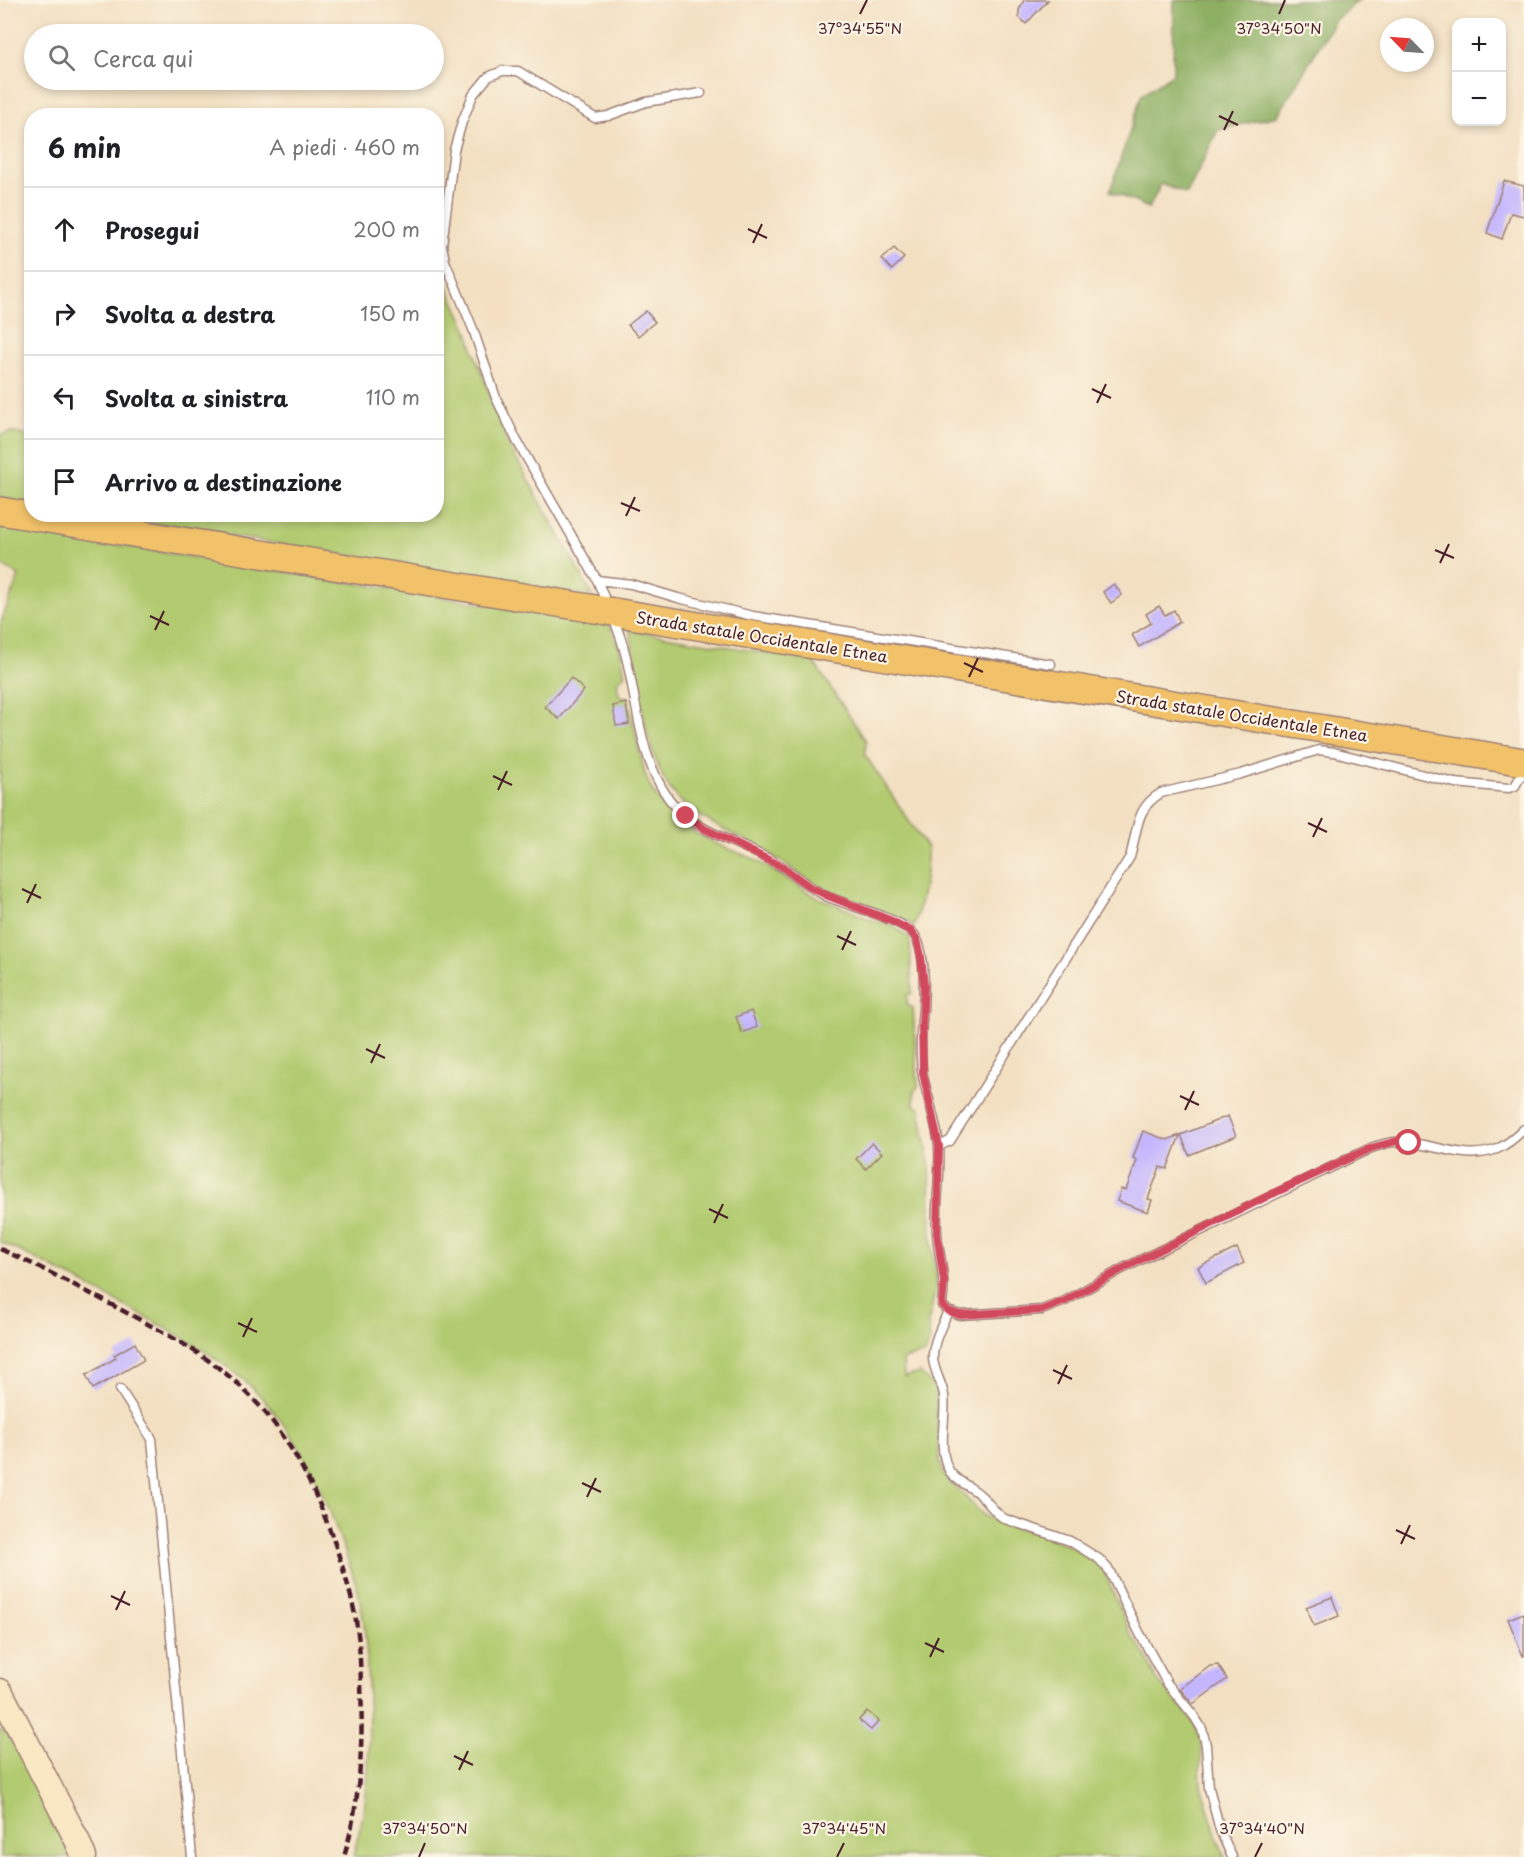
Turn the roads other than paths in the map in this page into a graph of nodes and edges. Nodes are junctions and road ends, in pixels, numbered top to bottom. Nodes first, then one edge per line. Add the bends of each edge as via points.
1 (701, 93) dead end
2 (444, 229) edge
3 (444, 256) edge
4 (0, 511) edge
5 (24, 515) edge
6 (65, 522) edge
7 (597, 580) junction
8 (604, 597) dead end
9 (615, 622) dead end
10 (1050, 664) dead end
11 (1523, 767) edge
12 (1524, 1129) edge
13 (939, 1146) junction
14 (948, 1311) junction
15 (120, 1389) dead end
16 (0, 1691) edge
17 (84, 1857) edge
18 (192, 1857) edge
19 (1232, 1857) edge

1 - 2 lane via 646,102 595,118 518,71 502,71 488,77 473,95 462,122 454,150
3 - 7 lane via 496,398
4 - 5 main road, Strada statale Occidentale Etnea
6 - 11 main road, Strada statale Occidentale Etnea
7 - 8 lane
7 - 10 lane via 631,584 753,616
9 - 13 lane via 623,641 648,758 670,800 705,829 781,866 826,895 892,921 911,931 917,940 924,986 923,1073
11 - 13 lane via 1515,786 1509,788 1455,783 1319,750 1151,799 1139,816 1130,857 950,1141
12 - 14 lane via 1497,1149 1471,1154 1397,1141 1386,1143 1272,1194 1042,1310 960,1315
13 - 14 lane via 937,1233 944,1281 942,1305
14 - 19 lane via 933,1359 944,1395 943,1450 950,1473 985,1499 997,1515 1070,1541 1109,1570 1167,1683 1202,1729 1209,1788
15 - 18 lane via 152,1439
16 - 17 street

